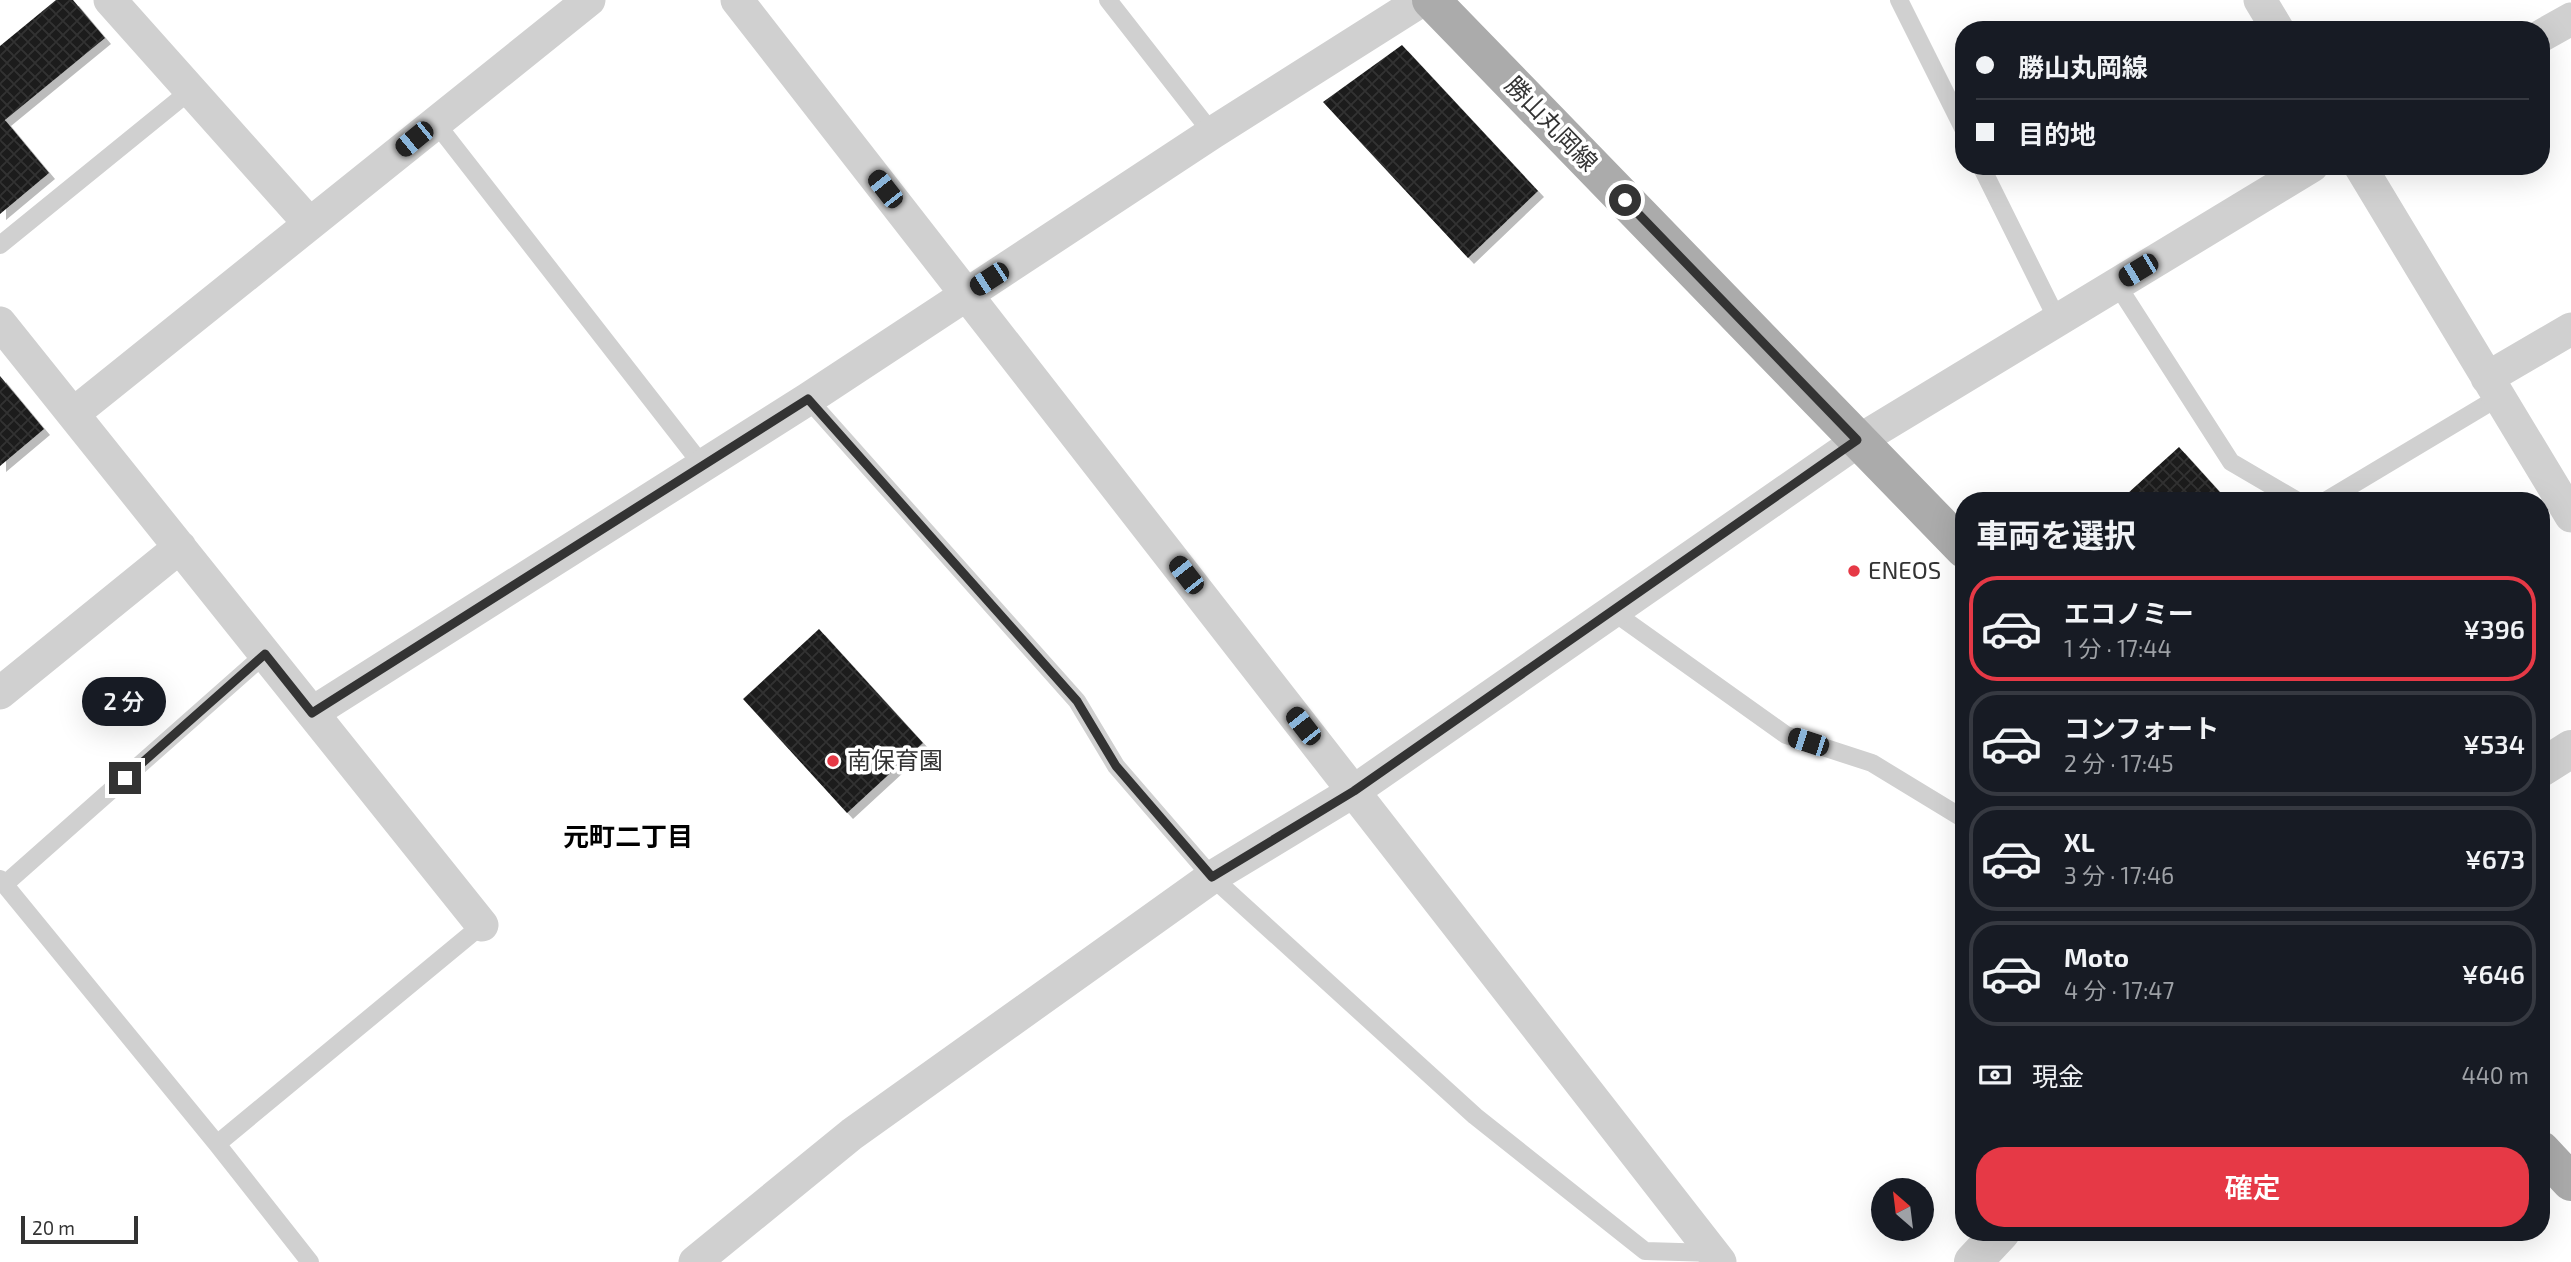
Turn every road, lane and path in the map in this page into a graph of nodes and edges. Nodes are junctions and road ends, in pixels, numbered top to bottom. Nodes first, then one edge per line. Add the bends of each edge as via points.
1 (110, 0) edge
2 (589, 0) edge
3 (737, 0) edge
4 (1108, 0) edge
5 (1422, 0) edge
6 (1431, 0) edge
7 (1899, 0) edge
8 (2260, 0) edge
9 (2571, 19) edge
10 (2273, 21) edge
11 (2550, 31) edge
12 (191, 90) junction
13 (1955, 112) edge
14 (435, 122) junction
15 (1212, 133) junction
16 (1985, 175) edge
17 (2297, 175) edge
18 (2365, 175) edge
19 (309, 223) junction
20 (0, 245) edge
21 (2116, 283) junction
22 (967, 294) junction
23 (2057, 319) junction
24 (0, 323) edge
25 (2571, 329) edge
26 (2493, 387) junction
27 (808, 399) junction
28 (73, 414) junction
29 (1857, 440) junction
30 (703, 466) junction
31 (2282, 492) edge
32 (2339, 492) edge
33 (2571, 516) edge
34 (1955, 540) edge
35 (180, 547) junction
36 (1612, 611) junction
37 (265, 654) junction
38 (0, 693) edge
39 (312, 713) junction
40 (2571, 749) edge
41 (2550, 762) edge
42 (1354, 791) junction
43 (1955, 814) edge
44 (1212, 877) junction
45 (2, 881) edge
46 (482, 925) joint
47 (217, 1144) junction
48 (2550, 1160) edge
49 (2571, 1182) edge
50 (1993, 1241) edge
51 (1639, 1257) edge
52 (1716, 1258) edge
53 (310, 1262) edge
54 (695, 1262) edge
55 (1973, 1262) edge

1 - 12 street
2 - 14 street
3 - 22 street
4 - 15 lane
5 - 15 street
6 - 29 main road, 勝山丸岡線
7 - 13 lane
8 - 10 street
9 - 11 street
12 - 19 street
12 - 20 lane
14 - 19 street
14 - 30 lane
15 - 22 street
16 - 23 lane
17 - 21 street
18 - 26 street
19 - 28 street
21 - 23 street
21 - 31 lane via 2231,462
22 - 27 street
22 - 42 street
23 - 29 street
24 - 28 street
25 - 26 street
26 - 32 lane
26 - 33 street
27 - 30 street
27 - 44 lane via 1077,701 1116,766
28 - 35 street
29 - 34 main road, 勝山丸岡線
29 - 36 street
30 - 39 street
35 - 37 street
35 - 38 street
36 - 42 street
36 - 43 lane via 1786,735 1872,763
37 - 39 street
37 - 45 lane
39 - 46 street
40 - 41 street
42 - 44 street
42 - 52 street
44 - 51 lane via 1475,1116
44 - 54 street via 852,1135
45 - 47 lane
46 - 47 lane
47 - 53 lane
48 - 49 main road
50 - 55 street
51 - 52 lane

